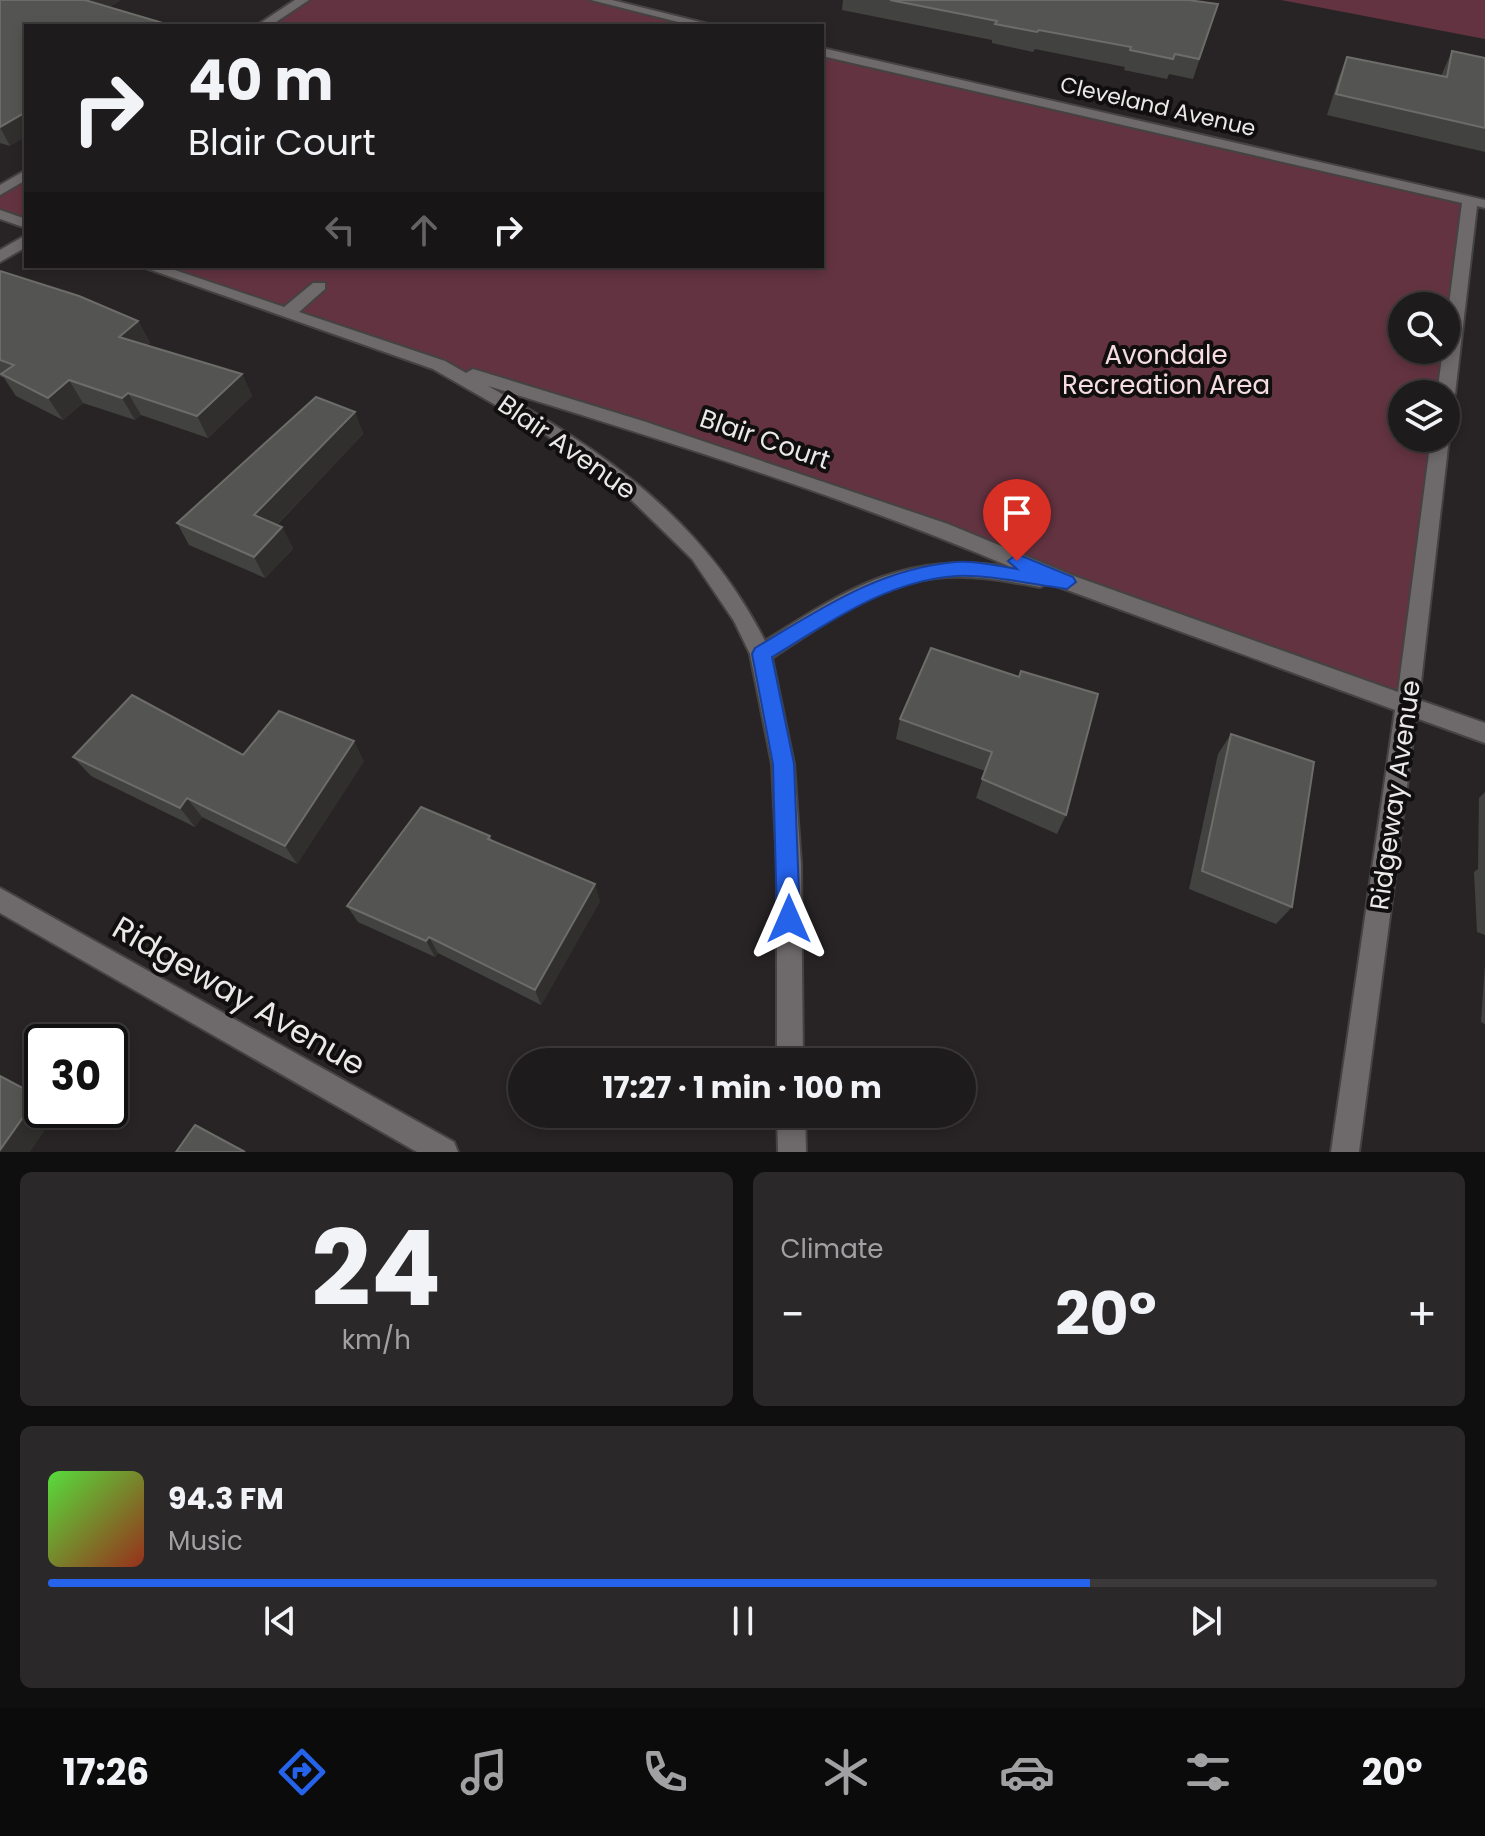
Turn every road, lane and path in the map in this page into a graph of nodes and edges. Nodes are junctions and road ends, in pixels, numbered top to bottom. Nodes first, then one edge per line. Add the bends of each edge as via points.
1 (303, 0) edge
2 (597, 0) edge
3 (265, 24) edge
4 (701, 24) edge
5 (824, 52) edge
6 (24, 175) edge
7 (0, 191) edge
8 (1477, 202) edge
9 (0, 214) edge
10 (24, 223) edge
11 (24, 241) edge
12 (0, 257) edge
13 (154, 268) edge
14 (319, 286) dead end
15 (287, 313) junction
16 (439, 365) junction
17 (1448, 380) edge
18 (1438, 452) edge
19 (1067, 582) junction
20 (761, 654) junction
21 (1407, 706) junction
22 (1485, 733) edge
23 (0, 900) edge
24 (790, 1048) edge
25 (791, 1128) edge
26 (444, 1152) edge
27 (792, 1152) edge
28 (1345, 1152) edge

1 - 3 street
2 - 4 street
5 - 8 street, Cleveland Avenue
6 - 7 street
8 - 17 street
9 - 10 street
11 - 12 street
13 - 15 street, Blair Avenue
14 - 15 street
15 - 16 street, Blair Avenue
16 - 19 street, Blair Court via 637,425 941,529
16 - 20 street, Blair Avenue via 547,427 621,478 699,554
18 - 21 street, Ridgeway Avenue
19 - 20 street, Blair Court via 959,568 900,578 853,599
19 - 21 street, Blair Court
20 - 24 street, Blair Avenue via 783,764
21 - 22 street, Blair Court
21 - 28 street, Ridgeway Avenue
23 - 26 street, Ridgeway Avenue
25 - 27 street

